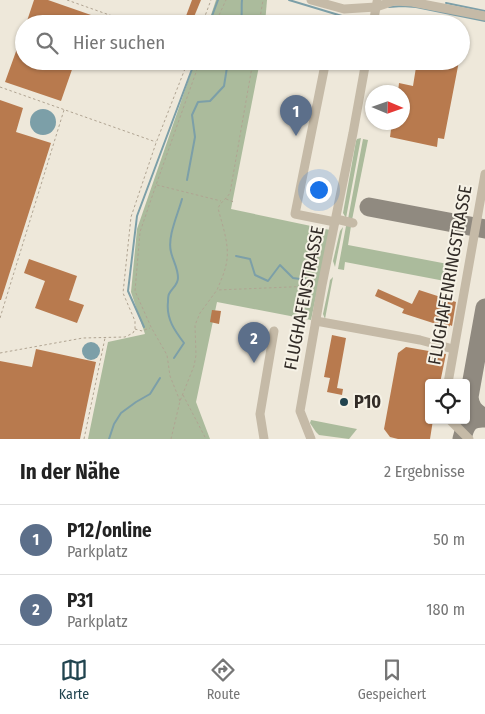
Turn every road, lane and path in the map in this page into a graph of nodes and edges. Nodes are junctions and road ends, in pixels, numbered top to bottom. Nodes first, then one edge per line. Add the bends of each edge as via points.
1 (67, 0) edge
2 (211, 0) edge
3 (226, 0) edge
4 (262, 0) edge
5 (311, 0) edge
6 (377, 3) edge
7 (110, 15) edge
8 (205, 15) edge
9 (219, 15) edge
10 (260, 15) edge
11 (485, 16) edge
12 (184, 70) edge
13 (197, 70) edge
14 (251, 70) edge
15 (324, 70) edge
16 (364, 70) edge
17 (0, 88) edge
18 (64, 110) junction
19 (156, 143) junction
20 (485, 174) edge
21 (156, 184) junction
22 (226, 199) junction
23 (222, 201) junction
24 (234, 202) dead end
25 (336, 220) junction
26 (353, 223) dead end
27 (322, 285) junction
28 (217, 290) junction
29 (0, 318) edge
30 (316, 321) junction
31 (151, 327) junction
32 (135, 329) junction
33 (274, 331) dead end
34 (105, 338) junction
35 (453, 349) junction
36 (0, 353) edge
37 (449, 379) edge
38 (183, 394) junction
39 (180, 401) junction
40 (454, 424) edge
41 (84, 439) edge
42 (171, 439) edge
43 (206, 439) edge
44 (264, 439) edge
45 (311, 439) edge
46 (469, 439) edge

1 - 7 path
2 - 8 path
3 - 9 path
4 - 10 path
5 - 6 street via 344,9
6 - 11 street via 412,2
12 - 19 path
13 - 21 path
14 - 22 path via 230,193
15 - 25 street via 295,214
16 - 25 street, FLUGHAFENSTRASSE
17 - 18 path
18 - 19 path
18 - 29 path
19 - 32 path via 131,217 123,293 135,321
20 - 35 street, FLUGHAFENRINGSTRASSE
21 - 23 path
21 - 31 path via 140,232 135,290
22 - 23 path
22 - 24 path
23 - 28 path via 218,208 227,259
25 - 26 street
25 - 27 street, FLUGHAFENSTRASSE
27 - 28 path
27 - 30 street, FLUGHAFENSTRASSE
28 - 38 path via 195,325 196,356
30 - 35 street
30 - 45 street, FLUGHAFENSTRASSE via 311,377 300,411
31 - 32 path via 142,331
31 - 39 path via 167,356 170,376
32 - 34 path via 125,337
33 - 44 street via 260,414
34 - 36 path via 83,338
34 - 41 path
35 - 37 street, FLUGHAFENRINGSTRASSE
38 - 39 path
38 - 43 path
39 - 42 path
40 - 46 street

